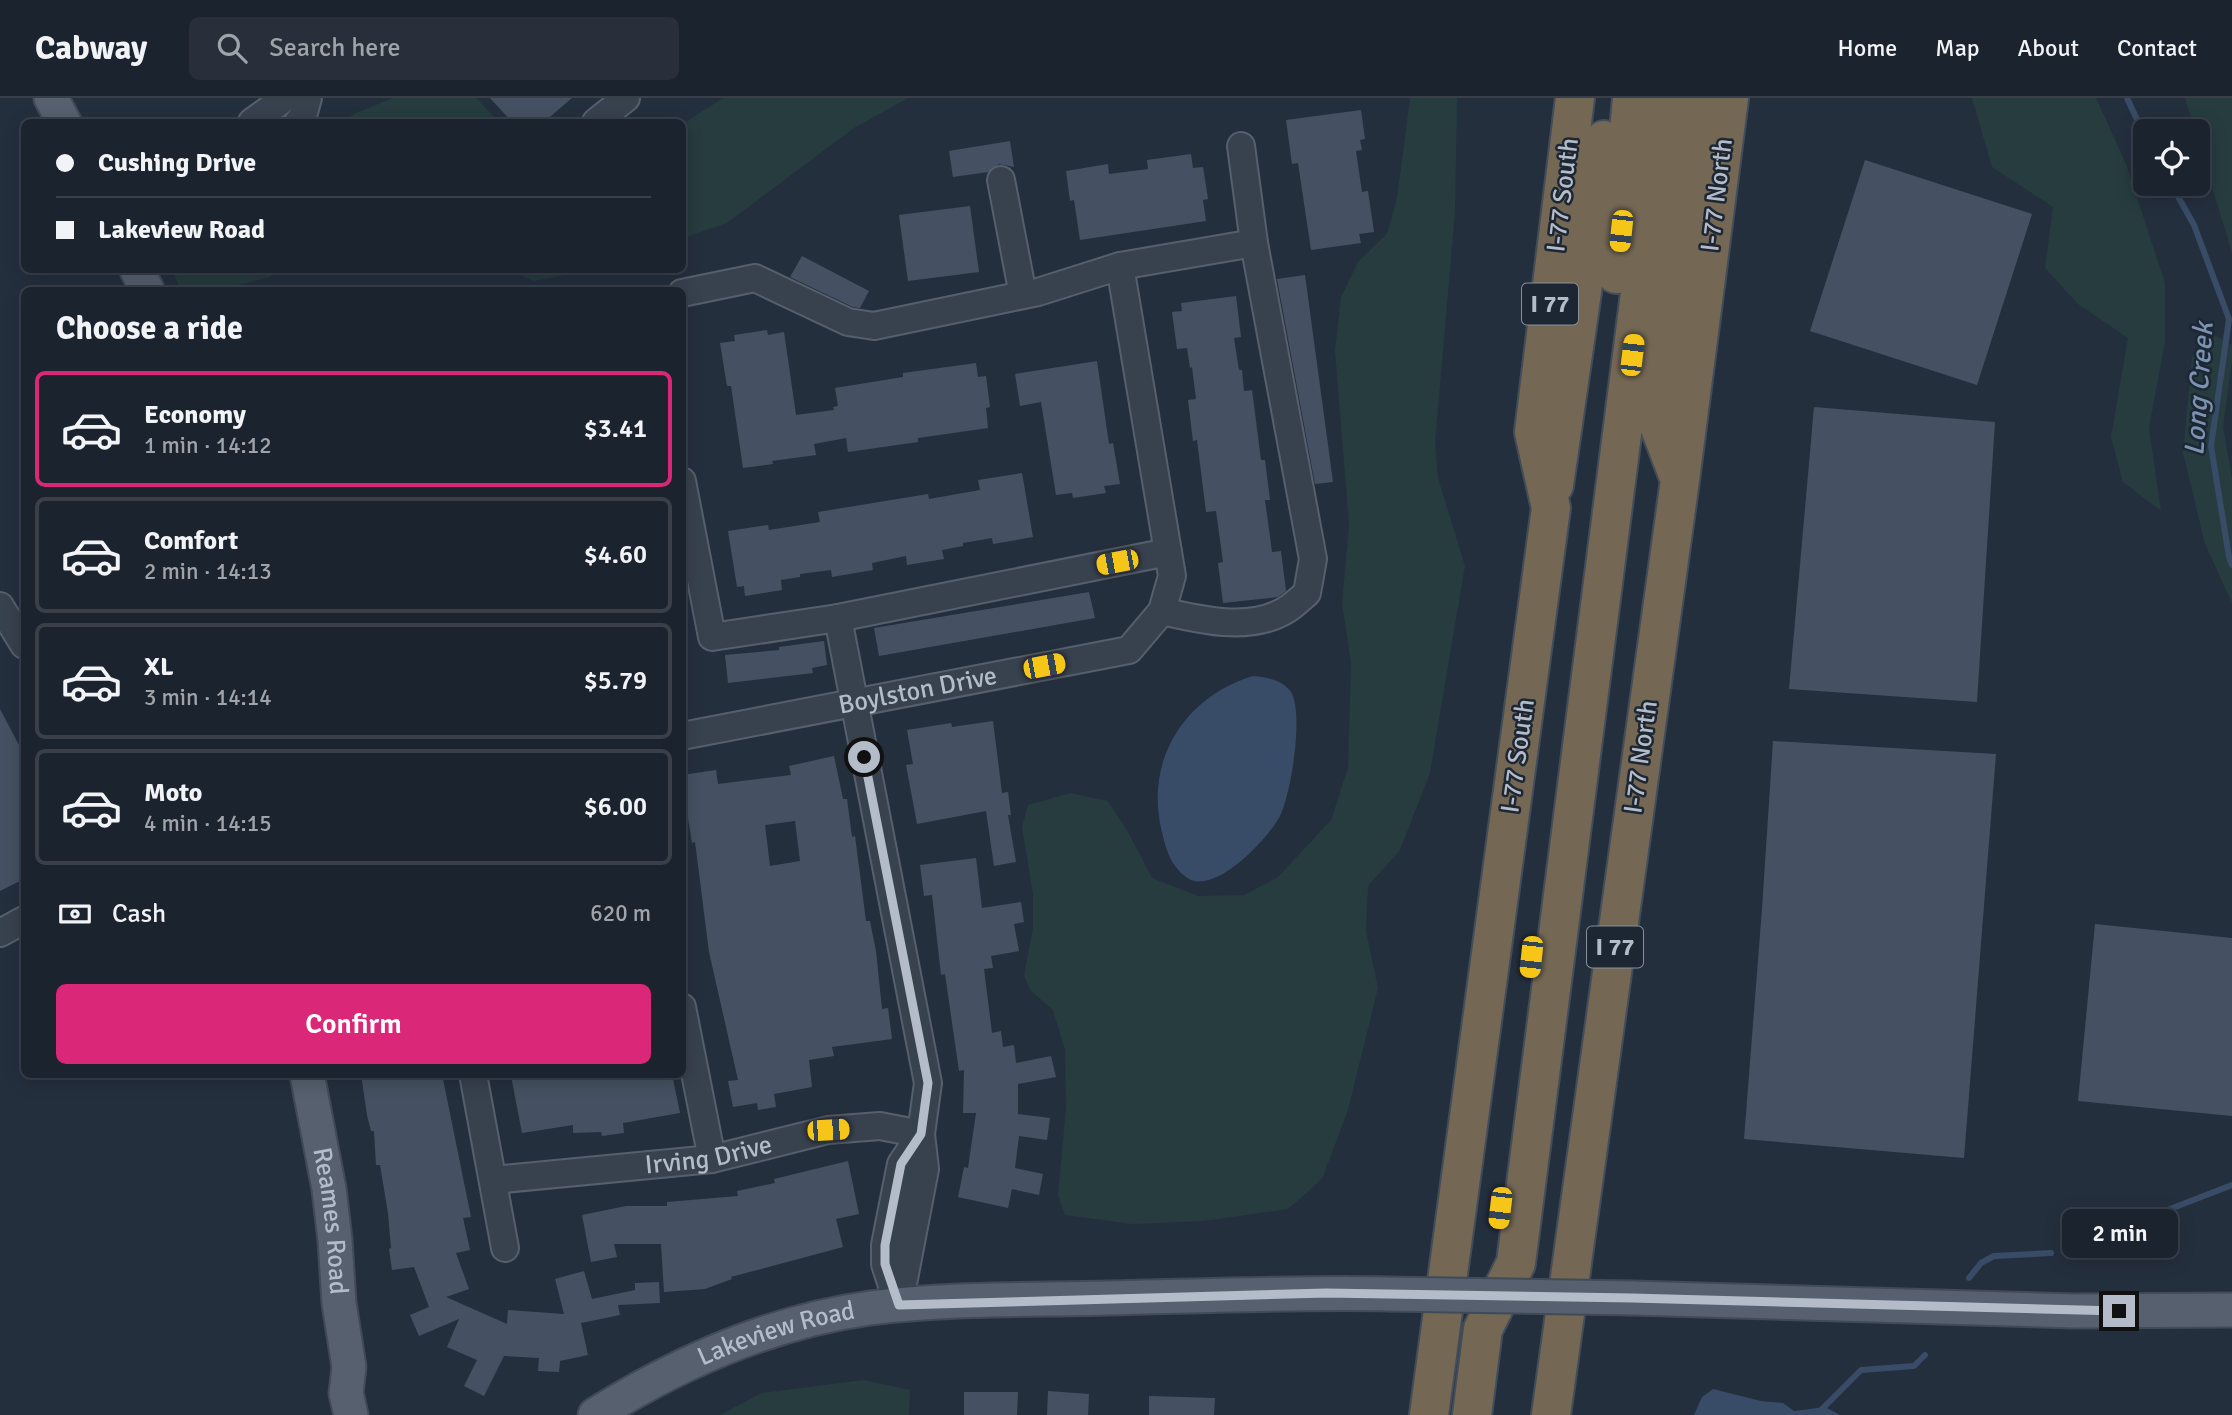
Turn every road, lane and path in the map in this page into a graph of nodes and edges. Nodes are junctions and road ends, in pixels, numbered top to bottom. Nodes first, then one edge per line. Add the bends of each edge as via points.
1 (51, 98) edge
2 (285, 98) edge
3 (308, 98) edge
4 (1575, 98) edge
5 (1610, 98) edge
6 (1632, 98) edge
7 (1665, 98) edge
8 (1695, 98) edge
9 (1729, 98) edge
10 (619, 100) edge
11 (62, 119) edge
12 (256, 119) edge
13 (300, 119) edge
14 (599, 119) edge
15 (1241, 146) dead end
16 (1002, 180) dead end
17 (1254, 243) junction
18 (1120, 267) junction
19 (686, 292) edge
20 (1023, 295) junction
21 (1680, 480) junction
22 (686, 502) edge
23 (1551, 508) junction
24 (1168, 552) junction
25 (11, 611) edge
26 (1162, 611) junction
27 (838, 618) junction
28 (21, 637) edge
29 (854, 703) junction
30 (686, 735) edge
31 (21, 922) edge
32 (0, 933) edge
33 (686, 1027) edge
34 (308, 1078) edge
35 (474, 1078) edge
36 (921, 1134) junction
37 (712, 1159) junction
38 (493, 1180) junction
39 (1511, 1208) junction
40 (505, 1248) dead end
41 (1500, 1296) junction
42 (899, 1305) junction
43 (2232, 1310) edge
44 (349, 1367) junction
45 (1485, 1399) edge
46 (351, 1415) edge
47 (370, 1415) edge
48 (595, 1415) edge
49 (1429, 1415) edge
50 (1551, 1415) edge

1 - 11 main road
2 - 12 street
3 - 13 street
4 - 23 highway, I-77 South / I 77 via 1534,432
5 - 23 highway, I 77
6 - 39 highway
7 - 39 highway
8 - 21 highway, I 77 via 1654,411
9 - 21 highway, I-77 North / I 77
10 - 14 street
15 - 17 street
16 - 20 street
17 - 18 street
17 - 26 street via 1313,559 1307,593 1284,611 1251,621 1211,622
18 - 20 street
18 - 24 street, Boylston Drive
19 - 20 street via 755,278 848,322 874,326
21 - 50 highway, I-77 North / I 77
22 - 27 street via 712,637
23 - 49 highway, I-77 South / I 77
24 - 26 street, Boylston Drive via 1172,576
24 - 27 street
25 - 28 street
26 - 29 street, Boylston Drive via 1129,650
27 - 29 street
29 - 30 street, Boylston Drive
29 - 36 street via 928,1083
31 - 32 street
33 - 37 street
34 - 44 main road, Reames Road via 329,1189
35 - 38 street
36 - 37 street, Irving Drive via 880,1126 828,1130
36 - 42 street via 901,1164 887,1235 885,1264
37 - 38 street, Irving Drive
38 - 40 street
39 - 41 highway via 1493,1263
41 - 42 main road, Lakeview Road, bridge via 1326,1293
41 - 43 main road, Lakeview Road, bridge via 2060,1311
41 - 45 highway via 1483,1329
42 - 48 main road, Lakeview Road via 811,1320 729,1346 670,1371
44 - 46 main road, Reames Road via 346,1393
44 - 47 main road, Reames Road

